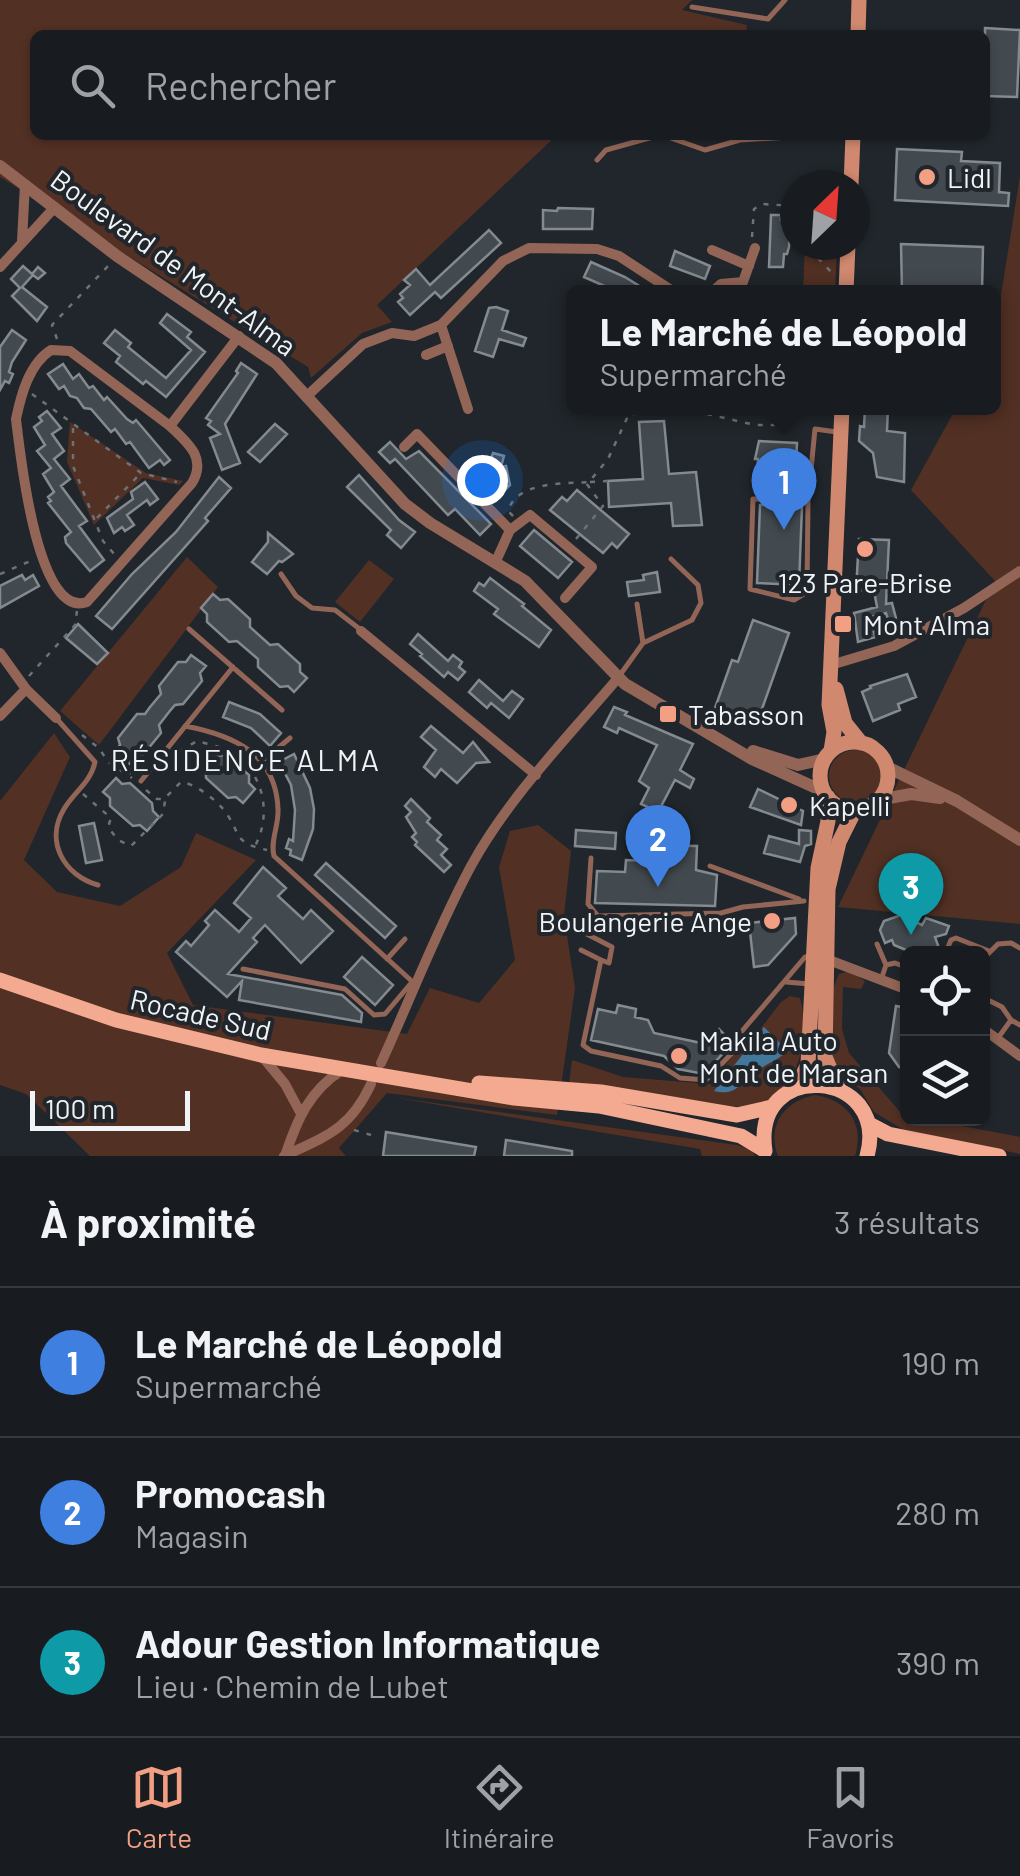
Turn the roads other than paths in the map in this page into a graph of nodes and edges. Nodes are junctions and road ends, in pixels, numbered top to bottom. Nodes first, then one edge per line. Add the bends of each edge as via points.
1 (785, 0) edge
2 (859, 0) edge
3 (692, 7) dead end
4 (858, 30) edge
5 (643, 140) edge
6 (676, 140) edge
7 (740, 140) edge
8 (854, 140) edge
9 (597, 160) dead end
10 (0, 166) edge
11 (852, 170) edge
12 (25, 184) junction
13 (54, 206) junction
14 (22, 242) junction
15 (755, 248) road end
16 (712, 250) dead end
17 (848, 260) edge
18 (750, 266) junction
19 (0, 267) edge
20 (663, 285) edge
21 (738, 285) edge
22 (847, 285) edge
23 (442, 325) junction
24 (239, 336) junction
25 (448, 346) junction
26 (426, 355) dead end
27 (308, 395) junction
28 (468, 409) dead end
29 (841, 415) edge
30 (170, 426) junction
31 (840, 432) junction
32 (404, 447) dead end
33 (808, 500) junction
34 (510, 530) junction
35 (671, 558) dead end
36 (496, 561) junction
37 (1020, 572) edge
38 (281, 574) dead end
39 (566, 598) dead end
40 (638, 604) dead end
41 (189, 629) dead end
42 (361, 631) joint
43 (643, 644) junction
44 (0, 653) edge
45 (831, 664) junction
46 (233, 667) junction
47 (618, 678) junction
48 (24, 686) junction
49 (282, 710) dead end
50 (0, 716) edge
51 (56, 718) joint
52 (185, 726) junction
53 (290, 738) dead end
54 (727, 743) junction
55 (861, 743) junction
56 (828, 755) junction
57 (261, 762) junction
58 (887, 766) junction
59 (536, 775) junction
60 (141, 781) dead end
61 (826, 794) junction
62 (878, 800) junction
63 (957, 801) junction
64 (856, 810) junction
65 (1020, 840) edge
66 (591, 858) dead end
67 (710, 866) dead end
68 (98, 885) dead end
69 (810, 903) junction
70 (828, 921) junction
71 (577, 929) dead end
72 (405, 939) dead end
73 (877, 944) dead end
74 (948, 946) edge
75 (977, 946) edge
76 (1020, 948) edge
77 (581, 950) dead end
78 (990, 951) edge
79 (821, 957) junction
80 (388, 959) junction
81 (602, 960) junction
82 (886, 965) junction
83 (900, 965) edge
84 (243, 970) dead end
85 (0, 980) edge
86 (881, 980) junction
87 (414, 983) junction
88 (783, 983) junction
89 (814, 986) junction
90 (900, 987) edge
91 (990, 1001) edge
92 (1011, 1020) junction
93 (1020, 1025) edge
94 (990, 1033) edge
95 (998, 1038) junction
96 (260, 1055) junction
97 (1020, 1056) edge
98 (381, 1063) dead end
99 (343, 1069) junction
100 (394, 1078) junction
101 (371, 1084) dead end
102 (796, 1088) junction
103 (839, 1089) junction
104 (772, 1107) junction
105 (300, 1112) junction
106 (868, 1124) junction
107 (765, 1153) edge
108 (285, 1156) edge
109 (867, 1156) edge
110 (999, 1156) edge

1 - 3 lane via 768,19
2 - 4 main road
5 - 9 lane via 606,150
6 - 7 lane via 705,150
8 - 11 main road
10 - 12 street, Boulevard de Mont-Alma
12 - 13 street, Boulevard de Mont-Alma
12 - 14 street
13 - 14 street
13 - 24 street, Boulevard de Mont-Alma
14 - 19 street
15 - 18 street
16 - 18 street
17 - 22 main road
18 - 21 street
20 - 23 street via 597,248 529,248 503,261
23 - 25 street
23 - 27 street via 363,344
24 - 27 street, Boulevard de Mont-Alma
24 - 30 street
25 - 26 street
25 - 28 street
27 - 36 street, Boulevard de Mont-Alma via 414,511
29 - 31 main road
30 - 30 street via 80,356 60,348 38,362 16,419 40,556 65,600 87,602 197,474 196,454
31 - 33 lane via 815,429
31 - 45 main road
32 - 34 street via 417,434
33 - 33 lane via 753,500 750,589 794,600 807,592
34 - 36 street
34 - 39 street via 530,515 592,567
35 - 43 lane via 698,585 701,603 692,620
36 - 47 street, Boulevard de Mont-Alma via 539,593
37 - 45 street via 894,646
38 - 42 lane via 312,608 335,610
40 - 43 lane
41 - 46 lane
42 - 59 street via 388,645
43 - 47 lane
44 - 48 street
45 - 55 main road via 845,723
45 - 56 main road via 834,732
46 - 49 lane
46 - 52 lane
47 - 54 street, Boulevard de Mont-Alma
47 - 59 street
48 - 50 street
48 - 51 street
51 - 68 lane via 95,762 58,822 58,846 74,876
52 - 57 lane via 232,738
52 - 60 lane
53 - 57 lane
54 - 56 street, Boulevard de Mont-Alma via 798,765
54 - 61 street, Boulevard de Mont-Alma
55 - 56 main road
55 - 58 main road
56 - 61 main road via 821,769
57 - 80 lane via 278,808 272,851 278,861
58 - 62 main road
58 - 63 street
59 - 87 street via 471,867
61 - 64 main road
61 - 69 main road
62 - 63 street via 911,794
62 - 64 main road
63 - 65 street
64 - 70 main road via 834,859
66 - 69 lane via 588,904 598,916
67 - 69 lane
69 - 70 lane
69 - 79 main road
70 - 79 main road
71 - 81 lane via 612,947 609,963
72 - 80 lane
73 - 82 lane
74 - 75 lane via 956,938
76 - 78 lane via 1005,942
77 - 81 lane
79 - 86 street
79 - 88 lane via 805,957
79 - 89 main road
79 - 103 main road via 825,1057
80 - 87 lane
81 - 88 lane via 583,1045 661,1066 680,1078 706,1080
82 - 83 lane
82 - 86 lane
84 - 87 lane via 345,989 380,1016
85 - 96 main road, Rocade Sud via 116,1020
86 - 90 street
87 - 98 street
88 - 89 lane
89 - 102 main road via 808,1064
91 - 92 lane
92 - 93 lane
92 - 95 lane
94 - 95 street
95 - 97 street
96 - 99 main road, Rocade Sud
96 - 105 street
99 - 100 main road, Rocade Sud
99 - 105 street
100 - 104 main road, Rocade Sud via 601,1092 737,1115
100 - 107 main road, Rocade Sud via 599,1106 742,1136
101 - 108 street via 339,1130
102 - 103 main road
102 - 104 main road
103 - 106 main road
104 - 107 main road
105 - 108 street
106 - 109 main road
106 - 110 main road

